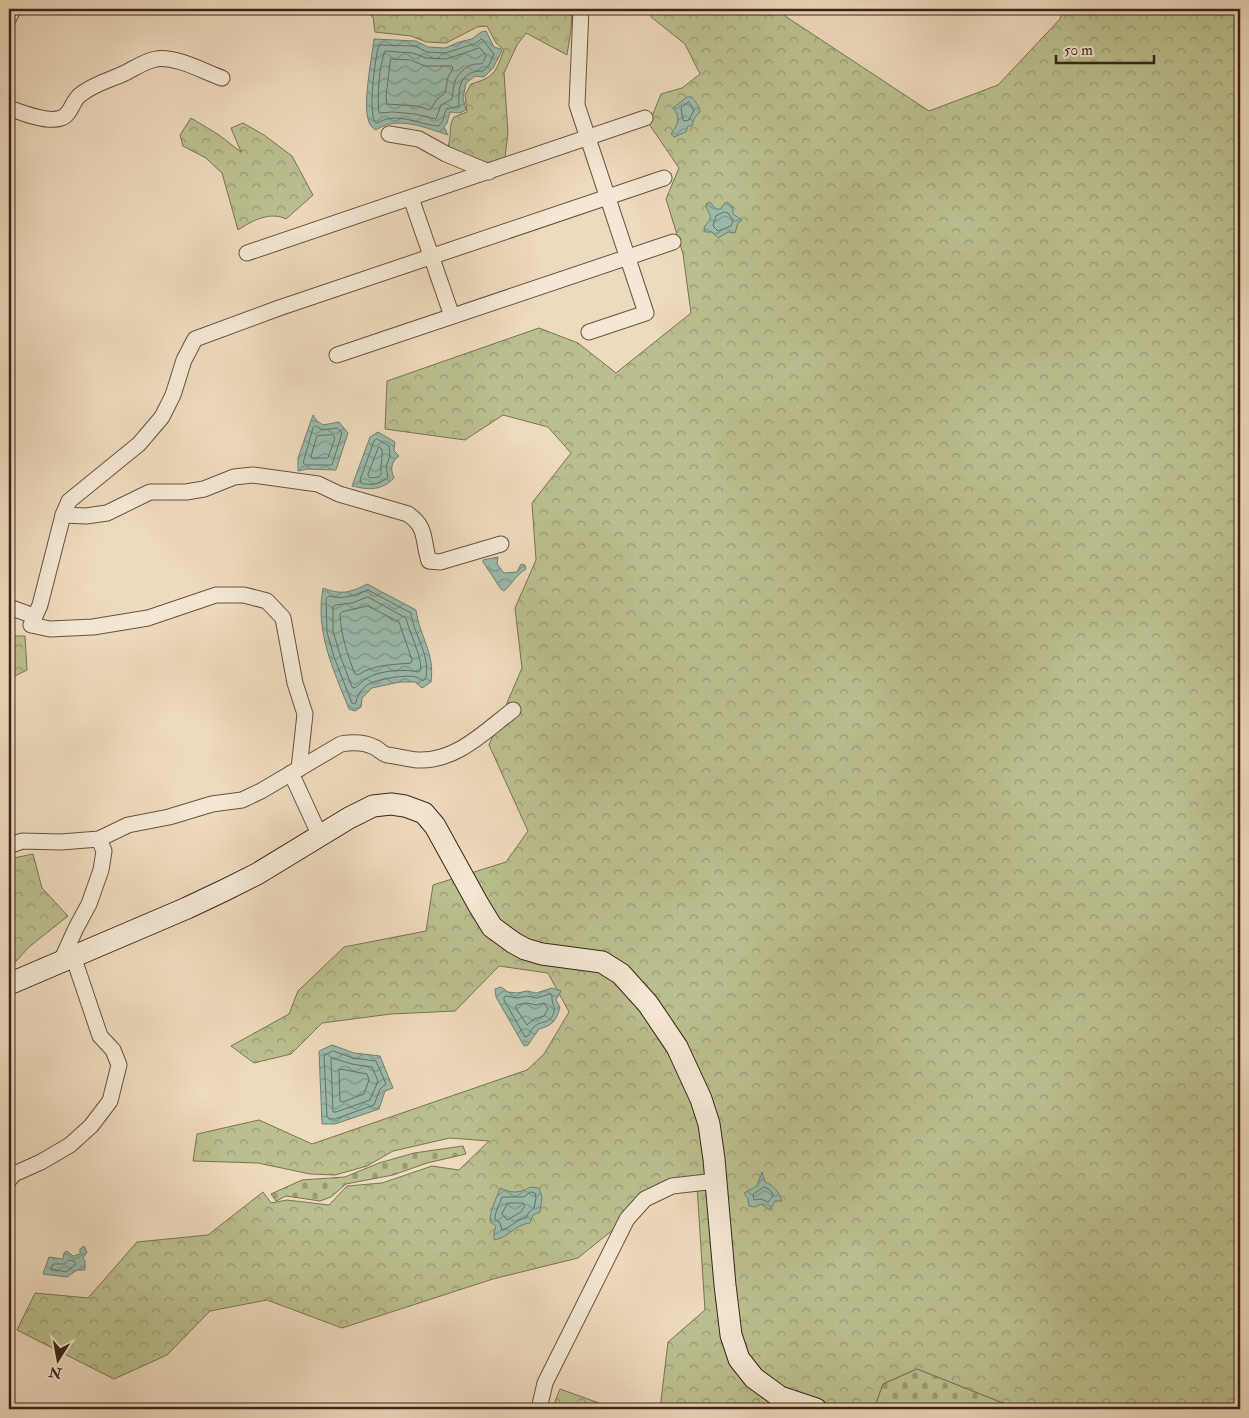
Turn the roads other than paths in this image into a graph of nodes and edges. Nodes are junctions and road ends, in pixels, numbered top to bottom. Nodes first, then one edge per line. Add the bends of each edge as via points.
1 (13, 9) edge
2 (581, 9) edge
3 (9, 18) edge
4 (222, 78) dead end
5 (9, 108) edge
6 (645, 118) dead end
7 (389, 134) dead end
8 (588, 137) junction
9 (488, 172) junction
10 (664, 178) dead end
11 (607, 197) junction
12 (411, 198) junction
13 (673, 242) dead end
14 (247, 253) dead end
15 (431, 257) junction
16 (627, 257) junction
17 (452, 316) junction
18 (589, 332) dead end
19 (337, 355) dead end
20 (63, 515) junction
21 (501, 544) dead end
22 (9, 607) edge
23 (34, 616) junction
24 (513, 710) dead end
25 (295, 771) junction
26 (320, 836) junction
27 (99, 839) junction
28 (9, 846) edge
29 (67, 959) junction
30 (9, 984) edge
31 (9, 1180) edge
32 (716, 1181) junction
33 (539, 1409) edge
34 (816, 1409) edge

1 - 3 street
2 - 8 street via 577,105
4 - 5 street via 171,59 157,58 100,82 80,95 63,118 31,116
6 - 8 street
7 - 9 street via 419,139
8 - 9 street
8 - 11 street
9 - 12 street
10 - 11 street
11 - 15 street
11 - 16 street
12 - 14 street
12 - 15 street
13 - 16 street
15 - 17 street
15 - 20 street via 195,338 162,417 139,444 69,501
16 - 17 street
16 - 18 street via 646,313
17 - 19 street
20 - 21 street via 107,513 150,492 186,492 204,489 234,477 253,475 318,484 338,494 408,514 417,520 423,531 430,561 440,562
20 - 23 street via 40,605
22 - 23 street
23 - 25 street via 32,625 50,629 148,618 216,595 244,594 267,601 283,618 295,684 305,714
24 - 25 street via 469,744 435,759 417,760 384,754 375,747 354,742 340,744
25 - 26 street
25 - 27 street via 242,800 212,804 169,818 128,825
26 - 29 street via 225,890
26 - 32 street via 373,806 391,804 424,813 436,826 492,926 514,944 542,954 602,962 621,974 648,1004 677,1047 692,1078 709,1124
27 - 28 street via 61,842 22,840
27 - 29 street via 104,851 101,870 76,928
29 - 30 street
29 - 31 street via 100,1036 113,1050 119,1065 110,1101 91,1126 70,1145 14,1174
32 - 33 street via 672,1186 645,1199 627,1219 546,1383
32 - 34 street via 731,1335 739,1359 754,1378 780,1397

